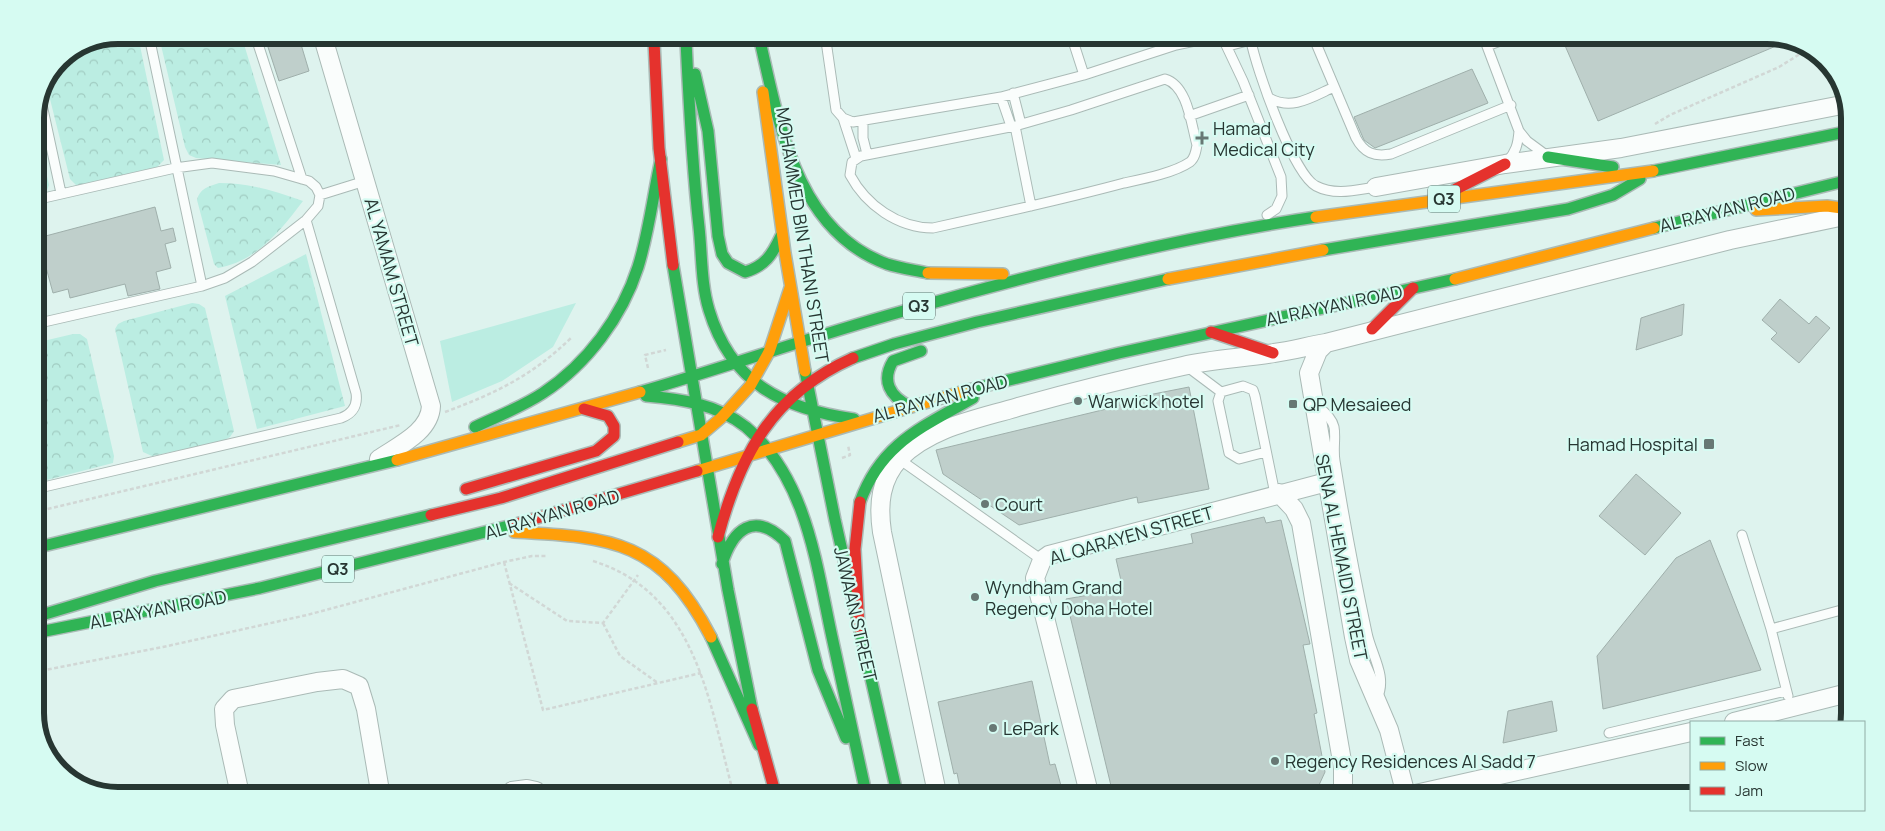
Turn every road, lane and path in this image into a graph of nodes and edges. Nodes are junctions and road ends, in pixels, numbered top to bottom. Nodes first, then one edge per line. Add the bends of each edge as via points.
1 (151, 44) edge
2 (258, 44) edge
3 (325, 44) edge
4 (654, 44) edge
5 (687, 44) edge
6 (688, 44) edge
7 (758, 44) edge
8 (759, 44) edge
9 (826, 44) edge
10 (1074, 44) edge
11 (1176, 44) edge
12 (1223, 44) edge
13 (1250, 44) edge
14 (1316, 44) edge
15 (1486, 44) edge
16 (1802, 53) edge
17 (1084, 76) junction
18 (1334, 87) junction
19 (1013, 93) junction
20 (1249, 95) junction
21 (1001, 97) junction
22 (1269, 98) junction
23 (1840, 105) edge
24 (1511, 106) junction
25 (44, 114) edge
26 (1189, 116) junction
27 (843, 118) junction
28 (863, 121) junction
29 (1015, 125) junction
30 (1654, 126) dead end
31 (1519, 130) junction
32 (1841, 133) edge
33 (867, 154) junction
34 (1548, 157) junction
35 (856, 158) junction
36 (661, 159) junction
37 (1505, 164) junction
38 (175, 168) junction
39 (1654, 171) junction
40 (302, 179) junction
41 (365, 181) junction
42 (1841, 182) edge
43 (1376, 187) joint
44 (61, 193) junction
45 (320, 195) junction
46 (44, 198) edge
47 (1421, 201) junction
48 (1031, 206) junction
49 (1734, 206) junction
50 (1841, 209) edge
51 (1841, 217) edge
52 (306, 220) junction
53 (1249, 227) junction
54 (781, 236) junction
55 (1040, 275) junction
56 (1157, 281) junction
57 (202, 286) junction
58 (790, 288) junction
59 (1413, 288) junction
60 (1042, 320) dead end
61 (44, 322) edge
62 (1372, 329) junction
63 (1211, 332) junction
64 (573, 336) dead end
65 (1326, 343) junction
66 (801, 344) junction
67 (685, 346) junction
68 (933, 348) dead end
69 (770, 352) junction
70 (1279, 352) junction
71 (736, 363) junction
72 (1185, 365) junction
73 (1309, 373) junction
74 (690, 378) junction
75 (1005, 380) junction
76 (754, 382) junction
77 (808, 383) junction
78 (654, 389) junction
79 (1221, 392) junction
80 (635, 394) junction
81 (784, 402) junction
82 (1314, 402) junction
83 (695, 403) junction
84 (909, 406) junction
85 (584, 409) junction
86 (814, 412) junction
87 (726, 415) junction
88 (429, 418) junction
89 (863, 420) junction
90 (818, 434) junction
91 (701, 435) junction
92 (757, 436) junction
93 (770, 448) junction
94 (1266, 452) junction
95 (414, 456) junction
96 (745, 456) junction
97 (899, 459) junction
98 (707, 468) junction
99 (360, 471) junction
100 (1327, 482) junction
101 (44, 487) edge
102 (456, 493) dead end
103 (1277, 494) junction
104 (429, 503) dead end
105 (44, 510) edge
106 (166, 518) junction
107 (492, 530) junction
108 (54, 531) dead end
109 (1742, 535) dead end
110 (718, 537) junction
111 (339, 538) junction
112 (44, 546) edge
113 (551, 556) dead end
114 (585, 559) dead end
115 (648, 559) junction
116 (1042, 560) junction
117 (504, 562) junction
118 (722, 564) junction
119 (634, 581) junction
120 (509, 583) junction
121 (1841, 610) edge
122 (44, 614) edge
123 (603, 623) junction
124 (859, 628) junction
125 (1771, 629) junction
126 (44, 631) edge
127 (44, 670) edge
128 (701, 673) junction
129 (658, 683) junction
130 (1786, 691) junction
131 (1841, 695) edge
132 (1376, 698) junction
133 (1791, 709) junction
134 (1738, 721) edge
135 (1609, 732) dead end
136 (1690, 732) edge
137 (759, 745) junction
138 (863, 778) junction
139 (238, 787) edge
140 (379, 787) edge
141 (732, 787) edge
142 (773, 787) edge
143 (865, 787) edge
144 (896, 787) edge
145 (936, 787) edge
146 (1087, 787) edge
147 (1343, 787) edge
148 (1404, 787) edge
149 (1460, 787) edge

1 - 38 lane
2 - 40 lane
3 - 41 street, AL YAMAM STREET
4 - 36 main road
5 - 71 main road via 692,172 709,307 716,331
6 - 54 main road via 708,131 722,254 728,263 745,272 757,269 769,261
7 - 54 main road, MOHAMMED BIN THANI STREET
8 - 55 main road via 793,167 808,198 833,229 851,244 901,268 930,273
9 - 27 lane via 834,104
10 - 17 lane
11 - 17 lane
12 - 20 lane
13 - 22 lane
14 - 18 lane
15 - 24 lane
16 - 30 path via 1779,67 1670,114
17 - 19 lane
18 - 22 lane via 1292,104
18 - 24 lane via 1361,148 1380,156
19 - 21 lane
19 - 29 lane
20 - 26 lane
20 - 53 lane via 1281,177 1282,196 1276,209
21 - 28 lane
21 - 29 lane
22 - 43 lane via 1301,169 1315,186 1336,193
23 - 34 street via 1622,148
24 - 31 lane
25 - 44 lane
26 - 29 lane via 1181,90 1175,82 1165,79
26 - 48 lane via 1197,145 1191,161 1147,178
27 - 28 lane
27 - 35 lane
28 - 33 lane
29 - 33 lane
29 - 48 lane
31 - 34 lane
31 - 37 lane via 1516,149
32 - 39 main road, Q3
33 - 35 lane
34 - 37 street
34 - 39 main road
35 - 48 lane via 850,171 855,185 866,198 909,226 933,228
36 - 67 main road via 671,262
36 - 95 main road via 638,267 623,303 589,353 548,390
37 - 43 street
37 - 47 main road via 1464,186
38 - 40 lane via 229,164
38 - 44 lane
38 - 57 lane
39 - 47 main road, Q3
39 - 56 main road via 1612,195 1568,210
40 - 45 lane via 313,184
41 - 45 lane
41 - 88 street, AL YAMAM STREET via 431,406
42 - 49 main road, AL RAYYAN ROAD / Q3
44 - 46 lane
45 - 52 lane via 316,210
47 - 53 main road, Q3
49 - 50 main road via 1755,210 1827,206
49 - 59 main road, AL RAYYAN ROAD / Q3
51 - 62 street, AL RAYYAN ROAD via 1730,240
52 - 57 lane via 252,262 225,278
52 - 101 lane via 356,393 356,402 349,414
53 - 55 main road, Q3
54 - 58 main road, MOHAMMED BIN THANI STREET
55 - 66 main road, Q3 via 908,310
56 - 60 main road
56 - 77 main road via 925,336 834,367
57 - 61 lane
58 - 66 main road, MOHAMMED BIN THANI STREET
58 - 69 main road
59 - 62 main road
59 - 63 main road, AL RAYYAN ROAD / Q3
62 - 65 street, AL RAYYAN ROAD
63 - 70 main road
63 - 75 main road, AL RAYYAN ROAD / Q3
64 - 88 path via 549,359 511,385
65 - 70 street, AL RAYYAN ROAD
65 - 73 street via 1318,351
66 - 69 main road, Q3
66 - 77 main road, MOHAMMED BIN THANI STREET
67 - 74 main road
67 - 78 path via 645,355
68 - 84 main road via 899,357 888,368 888,389
69 - 71 main road, Q3
69 - 76 main road
70 - 72 street, AL RAYYAN ROAD
70 - 73 street via 1302,365
71 - 74 main road, Q3
71 - 76 main road
72 - 79 lane
72 - 97 street, AL RAYYAN ROAD via 967,422 933,434
73 - 82 street, SENA AL HEMAIDI STREET
74 - 78 main road, Q3
74 - 83 main road
75 - 84 main road, AL RAYYAN ROAD / Q3
75 - 124 main road via 906,436 875,466 864,486 856,514
76 - 81 main road
76 - 87 main road
77 - 81 main road
77 - 86 main road, MOHAMMED BIN THANI STREET
78 - 80 main road, Q3
79 - 94 lane via 1243,386 1253,390
79 - 94 lane via 1218,401 1229,453 1239,458
80 - 83 main road
80 - 85 main road, Q3
81 - 86 main road
81 - 92 main road
82 - 100 street, SENA AL HEMAIDI STREET
82 - 132 lane via 1334,426 1333,449 1343,509 1367,634 1381,677 1381,688
83 - 87 main road
83 - 91 main road
84 - 89 main road, AL RAYYAN ROAD / Q3
85 - 95 main road, Q3
85 - 102 main road via 608,416 614,426 614,436 607,444
86 - 89 main road
86 - 90 main road, MOHAMMED BIN THANI STREET
87 - 91 main road
87 - 92 main road
88 - 99 street via 411,438
88 - 105 path
89 - 90 main road, AL RAYYAN ROAD / Q3
90 - 93 main road, AL RAYYAN ROAD / Q3
90 - 124 main road, JAWAAN STREET
91 - 98 main road
91 - 111 main road via 501,498
92 - 93 main road
92 - 96 main road
93 - 96 main road, AL RAYYAN ROAD / Q3
93 - 138 main road via 788,478 808,529
94 - 103 lane
95 - 99 main road, Q3
96 - 98 main road, AL RAYYAN ROAD / Q3
96 - 110 main road via 726,505
97 - 116 lane
97 - 145 street via 888,475 879,507
98 - 107 main road, AL RAYYAN ROAD / Q3
98 - 110 main road
99 - 106 main road, Q3
100 - 103 street, AL QARAYEN STREET
100 - 132 street, SENA AL HEMAIDI STREET via 1356,649
103 - 116 street, AL QARAYEN STREET via 1049,555
103 - 147 street via 1294,509 1301,523 1343,767
104 - 111 main road
106 - 108 main road
106 - 112 main road, Q3
107 - 115 main road via 592,538 618,544
107 - 126 main road, AL RAYYAN ROAD / Q3 via 285,582 126,617
109 - 125 lane
110 - 118 main road
111 - 122 main road via 155,581
113 - 117 path
114 - 119 path via 614,568
115 - 119 path
115 - 137 main road via 678,586 705,623
116 - 146 street, AL QARAYEN STREET via 1035,578
117 - 120 path
117 - 127 path via 307,615
118 - 137 main road
118 - 138 main road via 731,540 747,527 770,527 785,541 818,670
119 - 123 path
119 - 128 path via 666,609 682,632
120 - 123 path via 567,621
120 - 129 path via 543,710
121 - 125 lane
123 - 129 path via 620,656
124 - 144 main road, JAWAAN STREET
125 - 130 lane
128 - 129 path
128 - 141 path
130 - 133 lane
130 - 135 lane
131 - 133 street
132 - 148 street, SENA AL HEMAIDI STREET via 1389,730
133 - 134 street
136 - 149 street
137 - 142 main road
138 - 143 main road
139 - 140 street via 225,725 224,709 232,699 343,679 359,686

